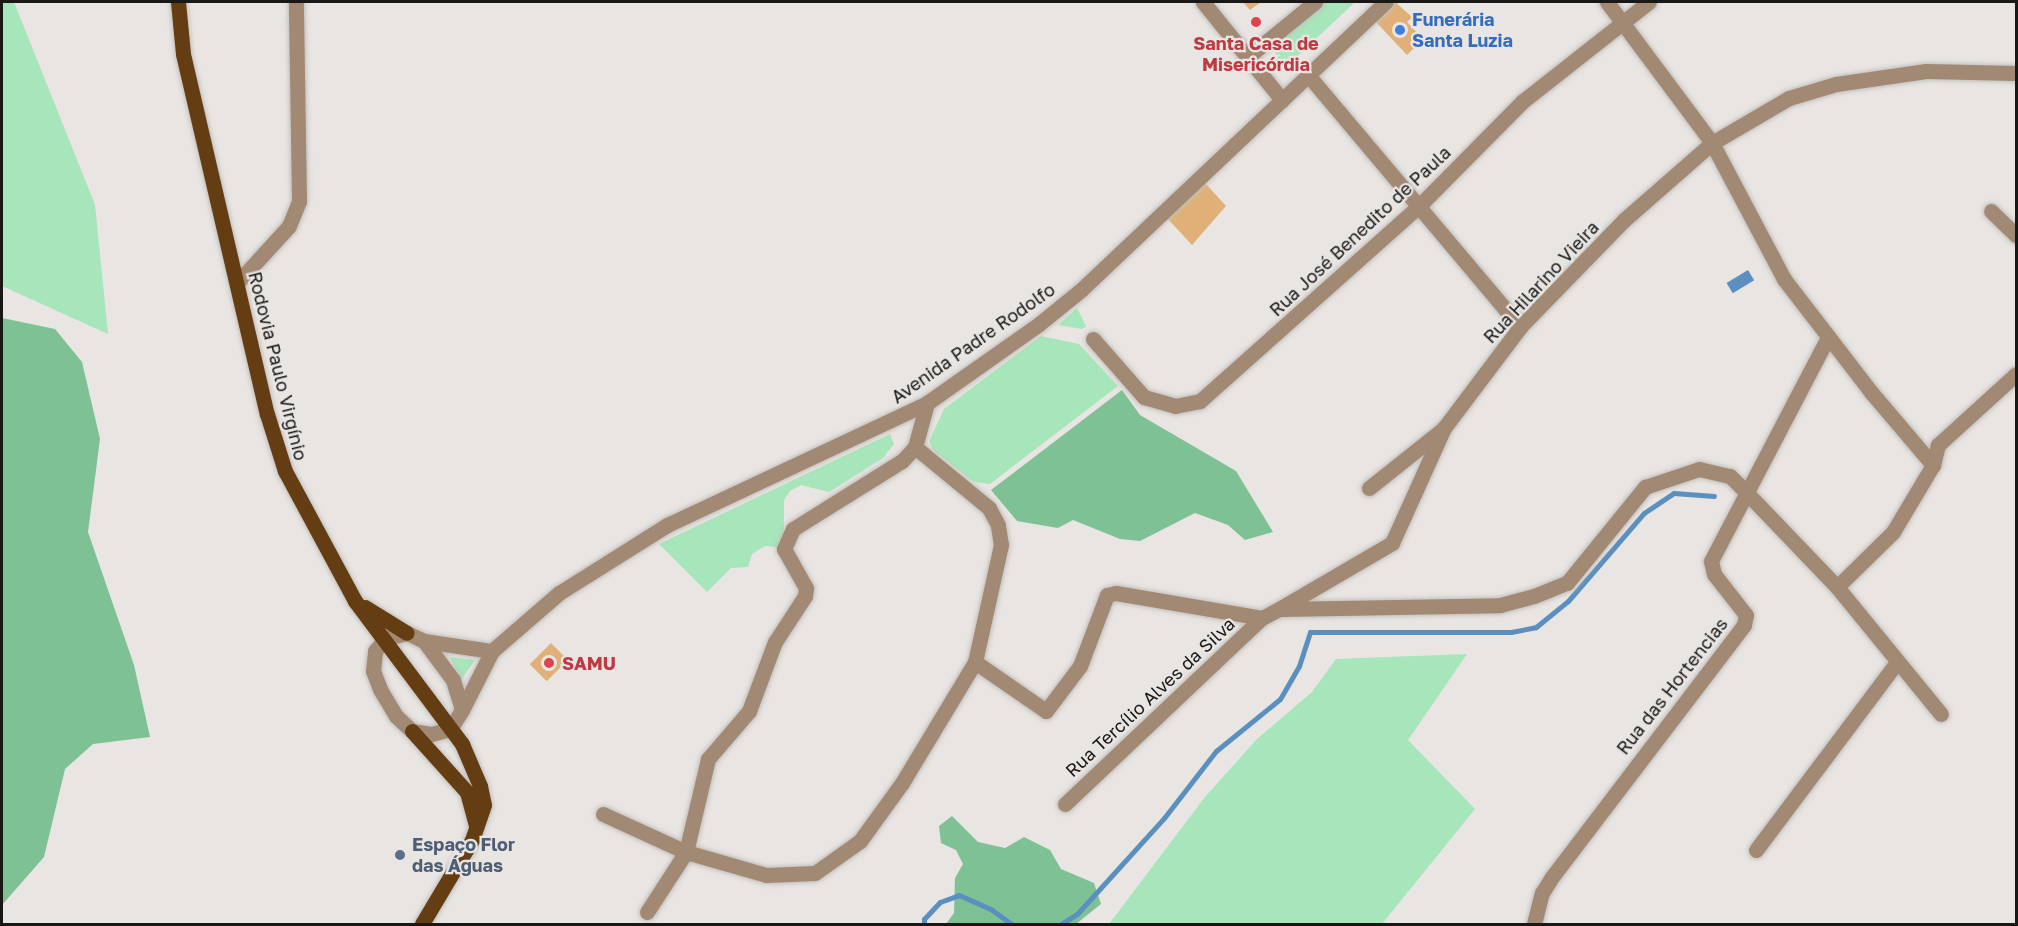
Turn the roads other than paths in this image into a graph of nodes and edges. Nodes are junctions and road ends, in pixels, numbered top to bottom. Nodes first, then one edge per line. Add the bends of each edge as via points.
1 (178, 2) edge
2 (296, 2) edge
3 (1203, 2) edge
4 (1315, 2) edge
5 (1386, 2) edge
6 (1607, 2) edge
7 (1649, 2) edge
8 (1621, 22) junction
9 (1250, 55) junction
10 (2016, 73) edge
11 (1308, 75) junction
12 (1282, 100) junction
13 (1712, 143) junction
14 (1420, 205) junction
15 (1991, 211) dead end
16 (2016, 235) edge
17 (237, 283) junction
18 (1521, 327) junction
19 (1828, 337) junction
20 (1093, 339) dead end
21 (2016, 374) edge
22 (927, 403) junction
23 (1444, 428) junction
24 (915, 447) junction
25 (1933, 465) junction
26 (1369, 488) dead end
27 (1746, 491) junction
28 (1837, 587) junction
29 (355, 601) junction
30 (1279, 609) junction
31 (1262, 618) junction
32 (407, 633) junction
33 (386, 638) junction
34 (424, 641) junction
35 (492, 651) junction
36 (1897, 662) junction
37 (975, 663) junction
38 (462, 710) junction
39 (1941, 714) dead end
40 (450, 729) junction
41 (412, 731) junction
42 (1065, 804) dead end
43 (603, 814) dead end
44 (476, 826) junction
45 (1756, 850) dead end
46 (686, 852) junction
47 (647, 912) dead end
48 (422, 924) edge
49 (1534, 924) edge

1 - 17 main road, Rodovia Paulo Virgínio via 183,54
2 - 17 street via 299,201 289,226
3 - 9 street
4 - 9 street
5 - 11 street, Avenida Padre Rodolfo
6 - 8 street
7 - 8 street, Rua José Benedito de Paula
8 - 13 street
8 - 14 street, Rua José Benedito de Paula via 1522,100
9 - 12 street
10 - 13 street, Rua Hilarino Vieira via 1926,71 1836,84 1789,98
11 - 12 street, Avenida Padre Rodolfo
11 - 14 street
12 - 22 street, Avenida Padre Rodolfo via 1082,289
13 - 18 street, Rua Hilarino Vieira via 1624,220
13 - 19 street via 1785,279
14 - 18 street
14 - 20 street, Rua José Benedito de Paula via 1200,401 1175,406 1144,397
15 - 16 street
17 - 29 main road, Rodovia Paulo Virgínio via 267,414 285,471
18 - 23 street, Rua Hilarino Vieira
19 - 25 street
19 - 27 street, Rua das Hortencias
21 - 25 street via 1938,445
22 - 24 street
22 - 35 street, Avenida Padre Rodolfo via 667,525 560,593
23 - 26 street
23 - 30 street, Rua Hilarino Vieira via 1392,543
24 - 37 street via 990,508 1000,532 1001,545
24 - 46 street via 902,461 794,529 784,549 806,588 805,596 779,634 749,711 708,759
25 - 28 street via 1893,532
27 - 28 street
27 - 30 street via 1730,476 1699,470 1645,487 1567,583 1500,605
27 - 49 street, Rua das Hortencias via 1711,561 1714,574 1746,615 1744,625 1552,877 1542,893
28 - 36 street
29 - 32 main road
29 - 33 main road, Rodovia Paulo Virgínio
30 - 31 street, Rua Hilarino Vieira
31 - 37 street via 1116,593 1107,595 1080,666 1046,711
31 - 42 street, Rua Tercílio Alves da Silva
32 - 33 street
32 - 34 street
33 - 40 main road, Rodovia Paulo Virgínio
33 - 41 street via 375,651 373,671 396,716
34 - 35 street
34 - 38 street via 445,664
35 - 38 street, Avenida Padre Rodolfo
36 - 39 street
36 - 45 street
37 - 46 street via 908,773 860,841 815,873 766,875
38 - 40 street, Avenida Padre Rodolfo
40 - 41 street via 431,734
40 - 44 main road, Rodovia Paulo Virgínio via 476,771 484,805
41 - 44 main road via 467,792
43 - 46 street
44 - 48 main road, Rodovia Paulo Virgínio via 472,840
46 - 47 street

